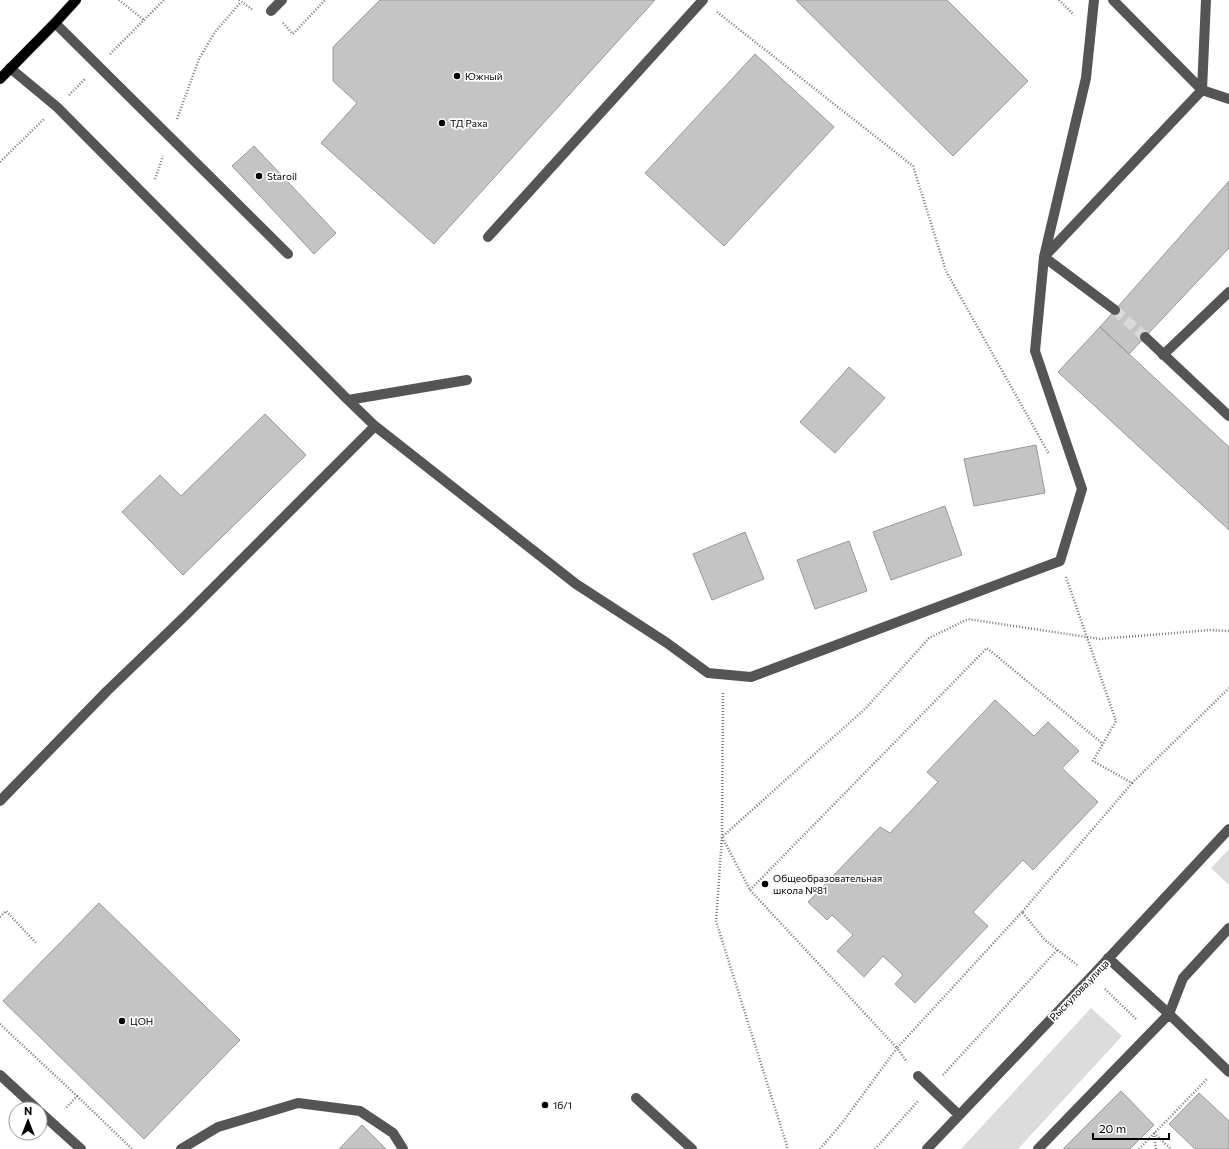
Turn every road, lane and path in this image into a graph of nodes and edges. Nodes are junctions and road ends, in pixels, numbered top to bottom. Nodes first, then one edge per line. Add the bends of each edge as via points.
1 (76, 0) edge
2 (119, 0) edge
3 (164, 0) edge
4 (282, 0) edge
5 (325, 0) edge
6 (703, 0) edge
7 (1094, 0) edge
8 (1113, 0) edge
9 (1206, 0) edge
10 (240, 1) edge
11 (254, 11) dead end
12 (271, 11) dead end
13 (144, 20) junction
14 (55, 23) junction
15 (293, 34) dead end
16 (199, 59) dead end
17 (98, 66) junction
18 (10, 68) junction
19 (0, 79) edge
20 (1202, 90) junction
21 (1229, 99) edge
22 (57, 107) junction
23 (0, 162) edge
24 (488, 237) dead end
25 (288, 254) dead end
26 (1044, 257) junction
27 (1229, 292) edge
28 (1114, 310) tunnel mouth
29 (1145, 337) tunnel mouth
30 (1163, 355) junction
31 (467, 380) dead end
32 (348, 400) junction
33 (1229, 416) edge
34 (375, 426) junction
35 (1050, 456) dead end
36 (1066, 577) dead end
37 (1229, 631) edge
38 (1087, 637) junction
39 (1229, 688) edge
40 (723, 708) dead end
41 (1103, 744) junction
42 (1132, 783) junction
43 (0, 800) edge
44 (1229, 829) edge
45 (722, 837) junction
46 (750, 890) junction
47 (1022, 912) junction
48 (0, 917) edge
49 (1229, 928) edge
50 (37, 944) dead end
51 (1057, 950) junction
52 (1108, 958) junction
53 (1092, 976) junction
54 (1169, 1014) junction
55 (0, 1024) edge
56 (1151, 1033) junction
57 (897, 1048) junction
58 (1221, 1064) junction
59 (1229, 1072) edge
60 (0, 1075) edge
61 (918, 1076) dead end
62 (930, 1088) junction
63 (77, 1096) junction
64 (636, 1098) dead end
65 (28, 1101) edge
66 (959, 1115) junction
67 (48, 1119) edge
68 (52, 1123) junction
69 (1154, 1133) junction
70 (81, 1149) edge
71 (132, 1149) edge
72 (181, 1149) edge
73 (403, 1149) edge
74 (692, 1149) edge
75 (787, 1149) edge
76 (820, 1149) edge
77 (874, 1149) edge
78 (927, 1149) edge
79 (1038, 1149) edge
80 (1139, 1149) edge
81 (1156, 1149) edge
82 (1171, 1149) edge

1 - 14 main road
2 - 13 path
3 - 13 path
4 - 12 street
5 - 15 path
6 - 24 street
6 - 35 path via 913,166 946,271
7 - 26 street via 1086,78
8 - 20 street
9 - 20 street
10 - 11 path
10 - 16 path
13 - 17 path
14 - 17 street
14 - 18 main road
17 - 22 path
17 - 25 street
18 - 19 main road
18 - 22 street
20 - 21 street
20 - 26 street
22 - 23 path
22 - 32 street
26 - 28 street
26 - 34 street via 1035,351 1082,489 1060,561 751,677 708,673 576,584
27 - 30 street
29 - 30 street
30 - 33 street
31 - 32 street
32 - 34 street
34 - 43 street
36 - 38 path
37 - 38 path via 1211,630 1100,639
38 - 41 path via 1116,721
38 - 45 path via 968,620 929,638 866,708
39 - 42 path
40 - 45 path
41 - 42 path via 1093,761
41 - 46 path via 987,648
42 - 47 path
44 - 52 street, Рыскулова улица
45 - 46 path
45 - 75 path via 716,921
46 - 57 path
47 - 51 path via 1045,940
47 - 57 path
48 - 50 path via 6,911
49 - 54 street via 1182,978
51 - 53 path
51 - 62 path
52 - 53 street, Рыскулова улица
52 - 54 street
53 - 56 path
53 - 66 street, Рыскулова улица
54 - 56 street
54 - 58 street
55 - 63 path
56 - 79 street
57 - 76 path
58 - 59 street
58 - 69 path
60 - 65 street
61 - 62 street
62 - 66 street
62 - 77 path
63 - 68 path
63 - 71 path
64 - 74 street
66 - 78 street, Рыскулова улица
67 - 68 street
68 - 70 street
69 - 80 path
69 - 81 path
69 - 82 path
72 - 73 street via 218,1128 298,1103 360,1111 393,1133

